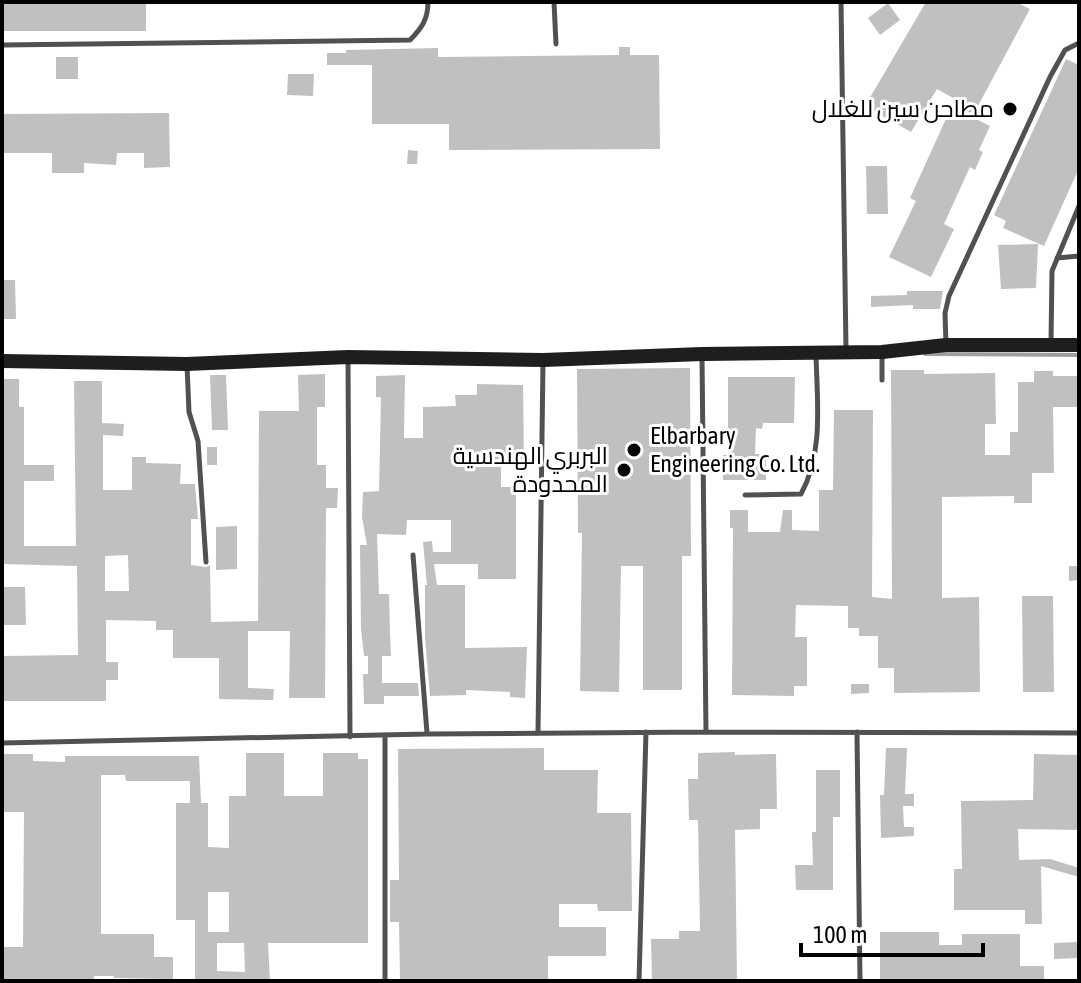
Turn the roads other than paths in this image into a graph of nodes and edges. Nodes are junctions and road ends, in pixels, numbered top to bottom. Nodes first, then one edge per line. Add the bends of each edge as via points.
1 (428, 2) edge
2 (554, 2) edge
3 (841, 2) edge
4 (1079, 43) edge
5 (556, 44) dead end
6 (2, 45) edge
7 (1079, 206) edge
8 (1079, 256) edge
9 (1057, 258) junction
10 (1051, 344) junction
11 (946, 345) junction
12 (1079, 345) edge
13 (846, 351) junction
14 (882, 351) junction
15 (816, 353) junction
16 (702, 354) junction
17 (348, 357) junction
18 (543, 360) junction
19 (2, 361) edge
20 (187, 364) junction
21 (882, 380) dead end
22 (745, 495) dead end
23 (413, 555) dead end
24 (206, 562) dead end
25 (646, 732) junction
26 (706, 732) junction
27 (857, 732) junction
28 (538, 733) junction
29 (1079, 733) edge
30 (427, 734) junction
31 (385, 735) junction
32 (350, 737) junction
33 (2, 743) edge
34 (385, 981) edge
35 (639, 981) edge
36 (860, 981) edge

1 - 6 lane via 422,28 410,40
2 - 5 lane
3 - 13 lane
4 - 11 lane via 1065,50 1050,77 949,296
7 - 9 lane
8 - 9 lane
9 - 10 lane via 1052,271
10 - 11 street
10 - 12 street
11 - 14 street
13 - 14 street
13 - 15 street
14 - 21 lane
15 - 16 street
15 - 22 lane via 812,474 801,494
16 - 18 street
16 - 26 lane
17 - 18 street
17 - 20 street
17 - 32 lane
18 - 28 lane
19 - 20 street
20 - 24 lane
23 - 30 lane
25 - 26 lane
25 - 28 lane
25 - 35 lane
26 - 27 lane
27 - 29 lane
27 - 36 lane
28 - 30 lane
30 - 31 lane
31 - 32 lane
31 - 34 lane
32 - 33 lane

